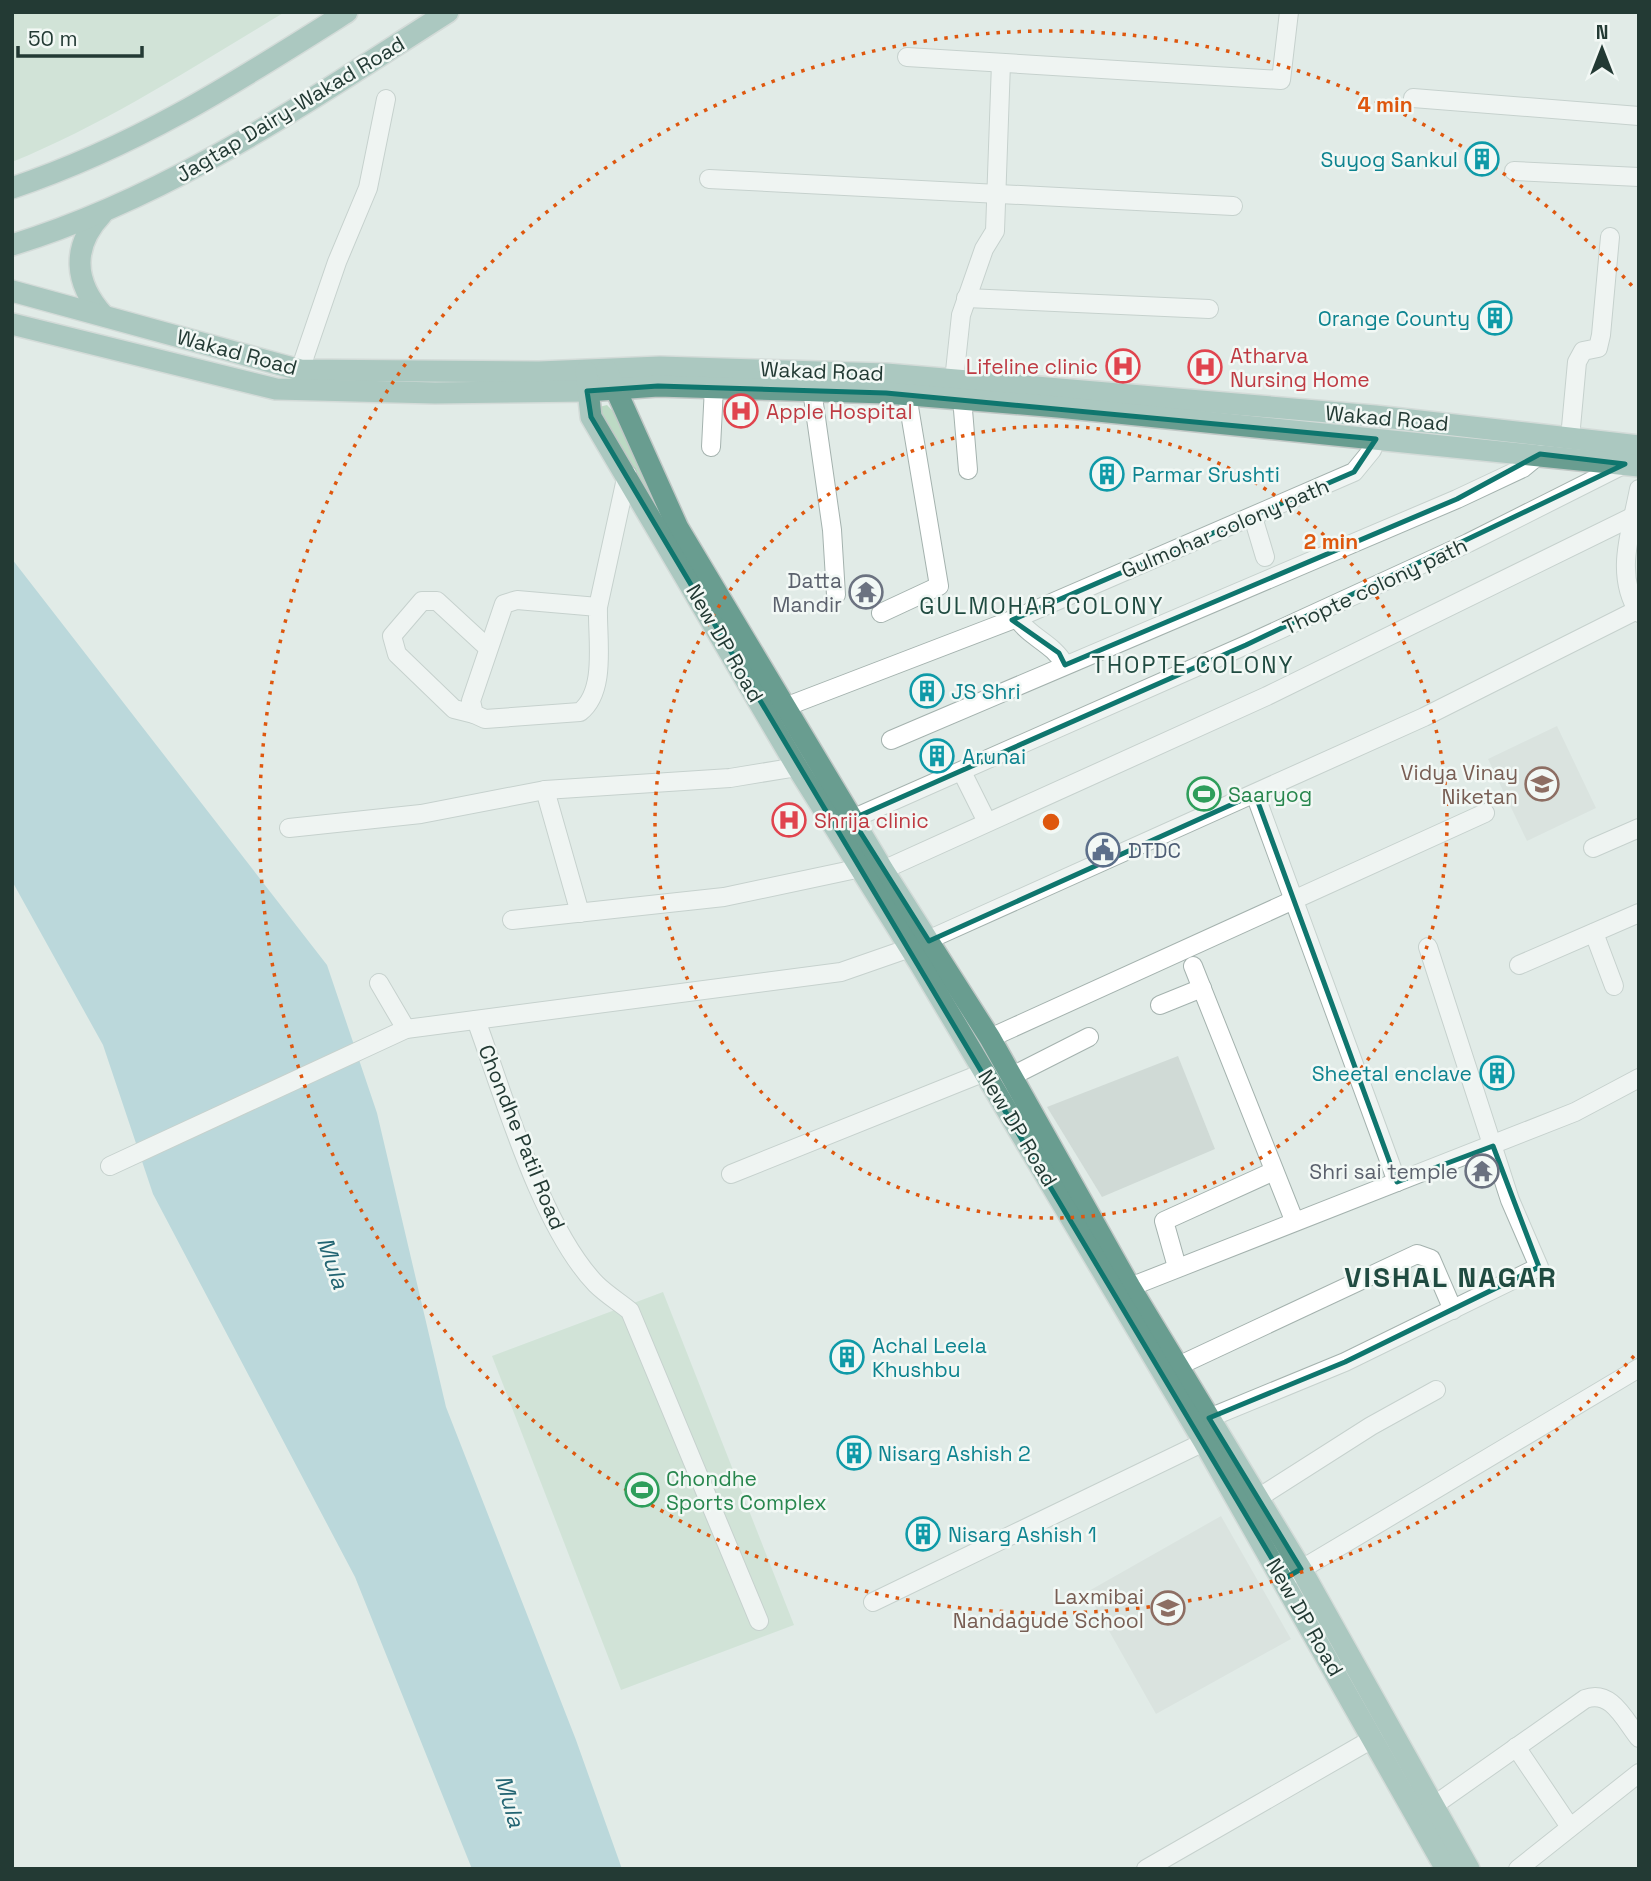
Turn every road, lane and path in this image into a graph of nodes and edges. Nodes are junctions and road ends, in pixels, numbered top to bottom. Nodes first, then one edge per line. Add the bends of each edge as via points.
1 (347, 12) edge
2 (449, 12) edge
3 (1289, 12) edge
4 (907, 57) dead end
5 (1001, 63) junction
6 (1413, 98) dead end
7 (386, 99) dead end
8 (1639, 116) edge
9 (1514, 171) dead end
10 (1639, 177) edge
11 (709, 179) dead end
12 (12, 188) edge
13 (998, 194) junction
14 (1233, 206) dead end
15 (103, 213) junction
16 (1609, 237) dead end
17 (12, 245) edge
18 (12, 292) edge
19 (966, 298) junction
20 (1209, 309) dead end
21 (104, 316) junction
22 (12, 324) edge
23 (300, 370) junction
24 (598, 380) junction
25 (714, 387) junction
26 (812, 390) junction
27 (956, 392) junction
28 (907, 395) junction
29 (1570, 438) junction
30 (1376, 439) junction
31 (1639, 446) edge
32 (711, 447) dead end
33 (1540, 454) junction
34 (1632, 465) edge
35 (968, 470) dead end
36 (627, 474) junction
37 (1639, 489) edge
38 (1634, 516) junction
39 (1253, 517) junction
40 (1265, 557) dead end
41 (836, 595) dead end
42 (598, 607) junction
43 (1638, 611) edge
44 (881, 613) dead end
45 (1017, 618) junction
46 (488, 648) junction
47 (1065, 665) junction
48 (785, 706) junction
49 (474, 715) junction
50 (891, 740) dead end
51 (797, 767) junction
52 (962, 772) junction
53 (545, 790) junction
54 (1255, 794) junction
55 (1485, 813) dead end
56 (852, 819) junction
57 (987, 822) junction
58 (289, 828) dead end
59 (1639, 828) edge
60 (1593, 848) dead end
61 (861, 868) junction
62 (883, 870) junction
63 (1294, 898) junction
64 (580, 913) junction
65 (1639, 913) edge
66 (512, 920) dead end
67 (1594, 933) junction
68 (920, 945) junction
69 (1428, 947) dead end
70 (1519, 965) dead end
71 (1193, 966) dead end
72 (379, 983) dead end
73 (1614, 986) dead end
74 (1202, 988) junction
75 (1160, 1005) dead end
76 (476, 1020) junction
77 (407, 1030) junction
78 (1089, 1037) dead end
79 (990, 1038) junction
80 (985, 1072) junction
81 (1012, 1076) junction
82 (1639, 1079) edge
83 (1493, 1146) junction
84 (110, 1166) dead end
85 (1274, 1171) junction
86 (731, 1174) dead end
87 (1396, 1182) junction
88 (1294, 1220) junction
89 (1177, 1267) junction
90 (1130, 1287) junction
91 (1453, 1310) junction
92 (1178, 1366) junction
93 (1639, 1368) edge
94 (1436, 1390) dead end
95 (1209, 1418) junction
96 (1204, 1442) junction
97 (1258, 1498) junction
98 (1293, 1574) junction
99 (873, 1602) dead end
100 (759, 1621) dead end
101 (1374, 1738) junction
102 (1639, 1738) edge
103 (1516, 1748) junction
104 (1639, 1773) edge
105 (1433, 1806) junction
106 (1570, 1827) junction
107 (1146, 1869) edge
108 (1446, 1869) edge
109 (1469, 1869) edge
110 (1518, 1869) edge

1 - 12 main road via 193,109 67,170
2 - 15 main road, Jagtap Dairy-Wakad Road via 220,156
3 - 5 street via 1281,80
4 - 5 street
5 - 13 street
6 - 8 street
7 - 23 street via 368,188
9 - 10 street
11 - 13 street
13 - 14 street
13 - 19 street via 995,231
15 - 17 main road, Jagtap Dairy-Wakad Road
15 - 21 main road via 82,241 79,264 87,292
16 - 29 street via 1601,335 1598,348 1583,351 1577,362
18 - 21 main road, Wakad Road
19 - 20 street
19 - 27 street
21 - 23 main road, Wakad Road
22 - 24 main road, Wakad Road via 276,389 435,393
23 - 24 main road, Wakad Road
24 - 25 main road, Wakad Road
24 - 27 main road, Wakad Road via 760,368
24 - 36 main road, New DP Road via 591,417
24 - 48 main road, New DP Road via 678,528
25 - 26 main road, Wakad Road
25 - 32 street
26 - 28 main road, Wakad Road
26 - 41 street via 832,530
27 - 28 main road, Wakad Road
27 - 29 main road, Wakad Road via 1375,416
27 - 30 main road, Wakad Road
27 - 35 street
28 - 44 street via 939,586
29 - 31 main road, Wakad Road
30 - 33 main road, Wakad Road
30 - 39 street, Gulmohar colony path via 1354,472
33 - 34 main road, Wakad Road
33 - 47 street via 1523,468 1467,495
34 - 52 street, Thopte colony path
36 - 42 street
36 - 51 main road, New DP Road
37 - 38 street
38 - 43 street via 1625,586
38 - 57 street via 1267,696
39 - 40 street
39 - 45 street, Gulmohar colony path
42 - 46 street via 517,600 504,604
42 - 49 street via 597,688 592,703 580,712 485,719
43 - 54 street
45 - 47 street via 1032,636 1059,653
45 - 48 street, Gulmohar colony path
46 - 49 street via 471,701
46 - 49 street via 437,601 428,599 392,636 393,650 454,709
47 - 50 street
48 - 56 main road, New DP Road
51 - 53 street via 730,778
51 - 61 main road, New DP Road
52 - 56 street, Thopte colony path
52 - 57 street
53 - 58 street via 421,814
53 - 64 street
54 - 63 street
54 - 68 street
55 - 63 street
56 - 62 main road, New DP Road
57 - 62 street
59 - 60 street
61 - 64 street via 724,897
61 - 68 main road, New DP Road
62 - 68 main road, New DP Road
63 - 79 street
63 - 87 street
64 - 66 street
65 - 67 street
67 - 70 street
67 - 73 street
68 - 76 street via 841,972
68 - 79 main road, New DP Road
68 - 80 main road, New DP Road
69 - 83 street
71 - 74 street
72 - 77 street
74 - 75 street
74 - 85 street
76 - 77 street
76 - 100 street, Chondhe Patil Road via 530,1165 568,1247 597,1284 630,1311
77 - 84 street
78 - 81 street
79 - 81 main road, New DP Road
80 - 86 street
80 - 96 main road, New DP Road
81 - 90 main road, New DP Road
82 - 83 street
83 - 87 street
83 - 91 street via 1539,1267
85 - 88 street
85 - 89 street via 1164,1221
87 - 88 street
88 - 89 street
89 - 90 street
90 - 92 main road, New DP Road
91 - 92 street via 1431,1259 1417,1255
91 - 95 street via 1345,1362
92 - 95 main road, New DP Road
93 - 98 street
94 - 97 street
95 - 97 main road, New DP Road
96 - 98 main road, New DP Road
96 - 99 street
97 - 98 main road, New DP Road
98 - 101 main road, New DP Road
98 - 105 main road, New DP Road
101 - 107 street
101 - 108 main road, New DP Road
102 - 103 street via 1612,1703 1595,1695
103 - 105 street
103 - 106 street
104 - 106 street
105 - 109 main road, New DP Road
106 - 110 street

